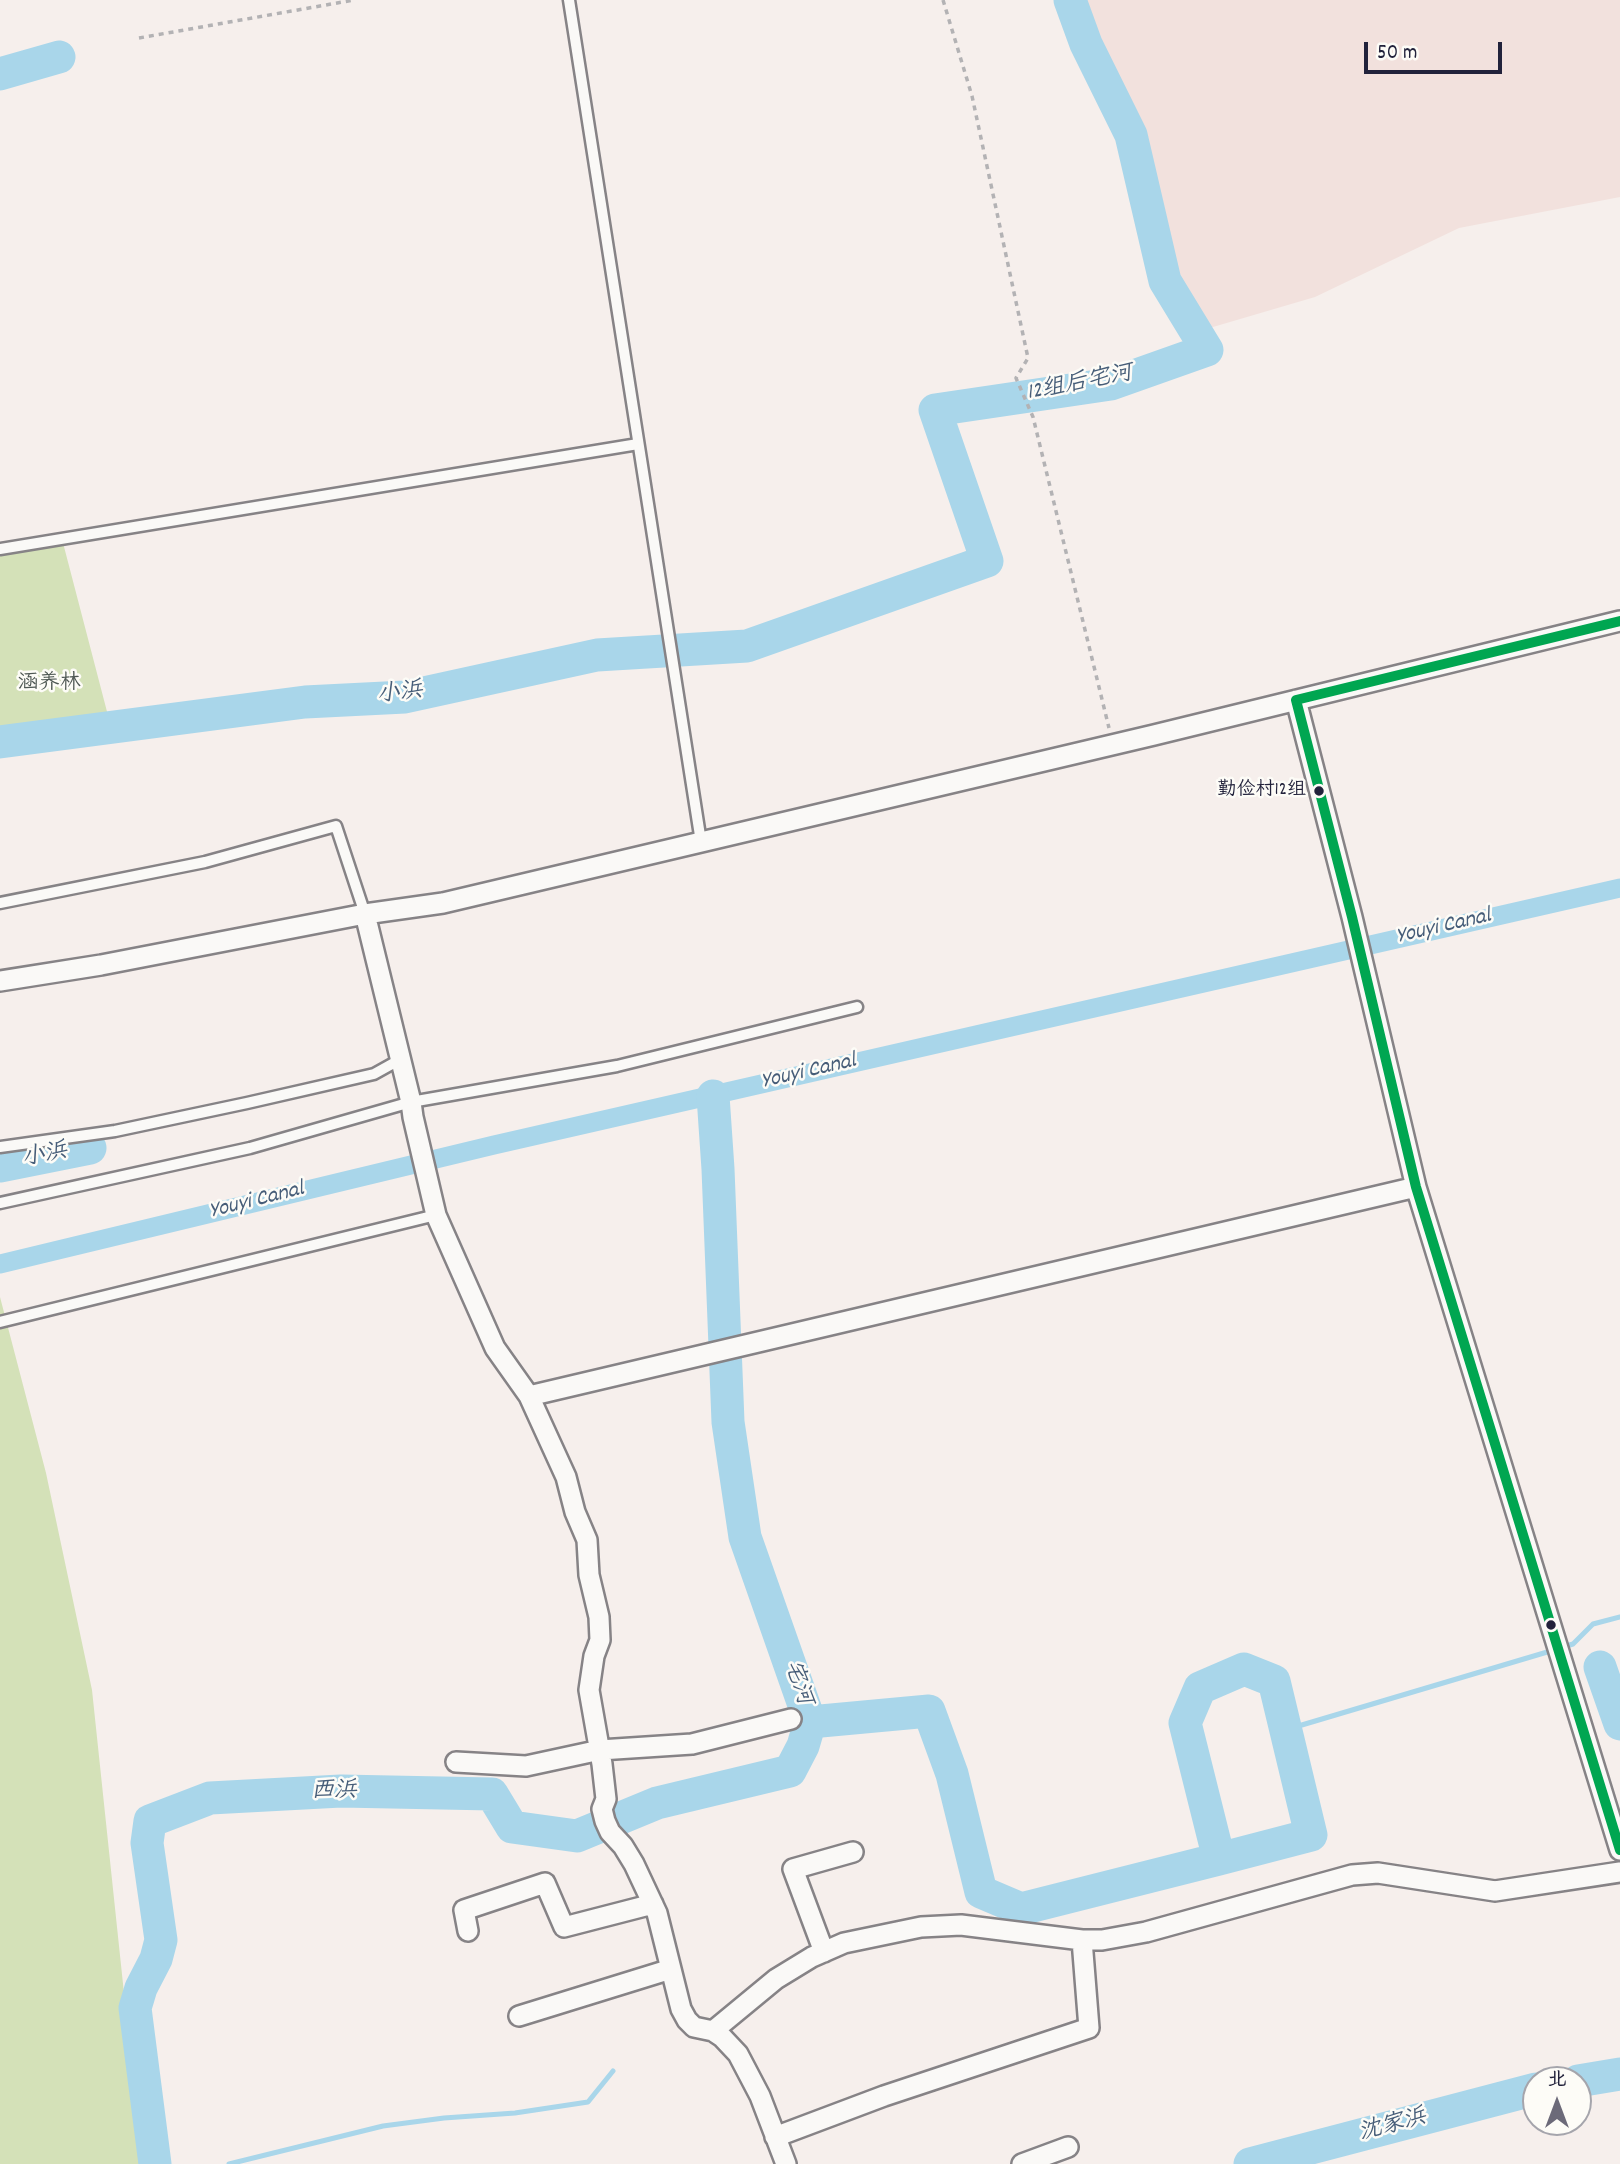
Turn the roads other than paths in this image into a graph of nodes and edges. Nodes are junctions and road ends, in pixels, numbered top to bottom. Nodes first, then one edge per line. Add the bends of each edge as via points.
1 (569, 0) edge
2 (638, 444) junction
3 (0, 550) edge
4 (1620, 621) edge
5 (1296, 700) junction
6 (701, 842) junction
7 (0, 903) edge
8 (365, 914) junction
9 (0, 981) edge
10 (857, 1007) dead end
11 (401, 1059) junction
12 (412, 1110) junction
13 (0, 1147) edge
14 (1416, 1187) junction
15 (0, 1203) edge
16 (436, 1215) junction
17 (0, 1322) edge
18 (529, 1396) junction
19 (791, 1719) dead end
20 (600, 1750) junction
21 (456, 1762) dead end
22 (1620, 1850) edge
23 (853, 1852) dead end
24 (1620, 1872) edge
25 (653, 1904) junction
26 (468, 1931) dead end
27 (1082, 1940) junction
28 (824, 1952) junction
29 (671, 1969) junction
30 (519, 2016) dead end
31 (713, 2031) junction
32 (775, 2137) junction
33 (1068, 2147) dead end
34 (786, 2164) edge
35 (1021, 2164) edge

1 - 2 lane
2 - 3 lane
2 - 6 lane
4 - 5 street
5 - 6 street
5 - 14 street
6 - 8 street via 443,903
7 - 8 lane via 205,862 336,826
8 - 9 street
8 - 11 street
10 - 12 lane
11 - 12 street
11 - 13 lane via 374,1074 247,1103 115,1131
12 - 15 lane
12 - 16 street
14 - 18 street
14 - 22 street
16 - 17 lane
16 - 18 street via 495,1348
18 - 20 street via 566,1478 586,1539 599,1617 600,1640 589,1690
19 - 20 street via 692,1744
20 - 21 street via 527,1766
20 - 25 street via 606,1800 602,1809
23 - 28 street via 793,1869
24 - 27 street via 1495,1891 1378,1873 1353,1875 1146,1932
25 - 26 street via 564,1927 545,1883 464,1910
25 - 29 street
27 - 28 street via 961,1925 921,1927 844,1943
27 - 32 street via 1089,2028
28 - 31 street via 776,1979
29 - 30 street
29 - 31 street via 687,2020 694,2027
31 - 32 street via 738,2054
32 - 34 street
33 - 35 street

